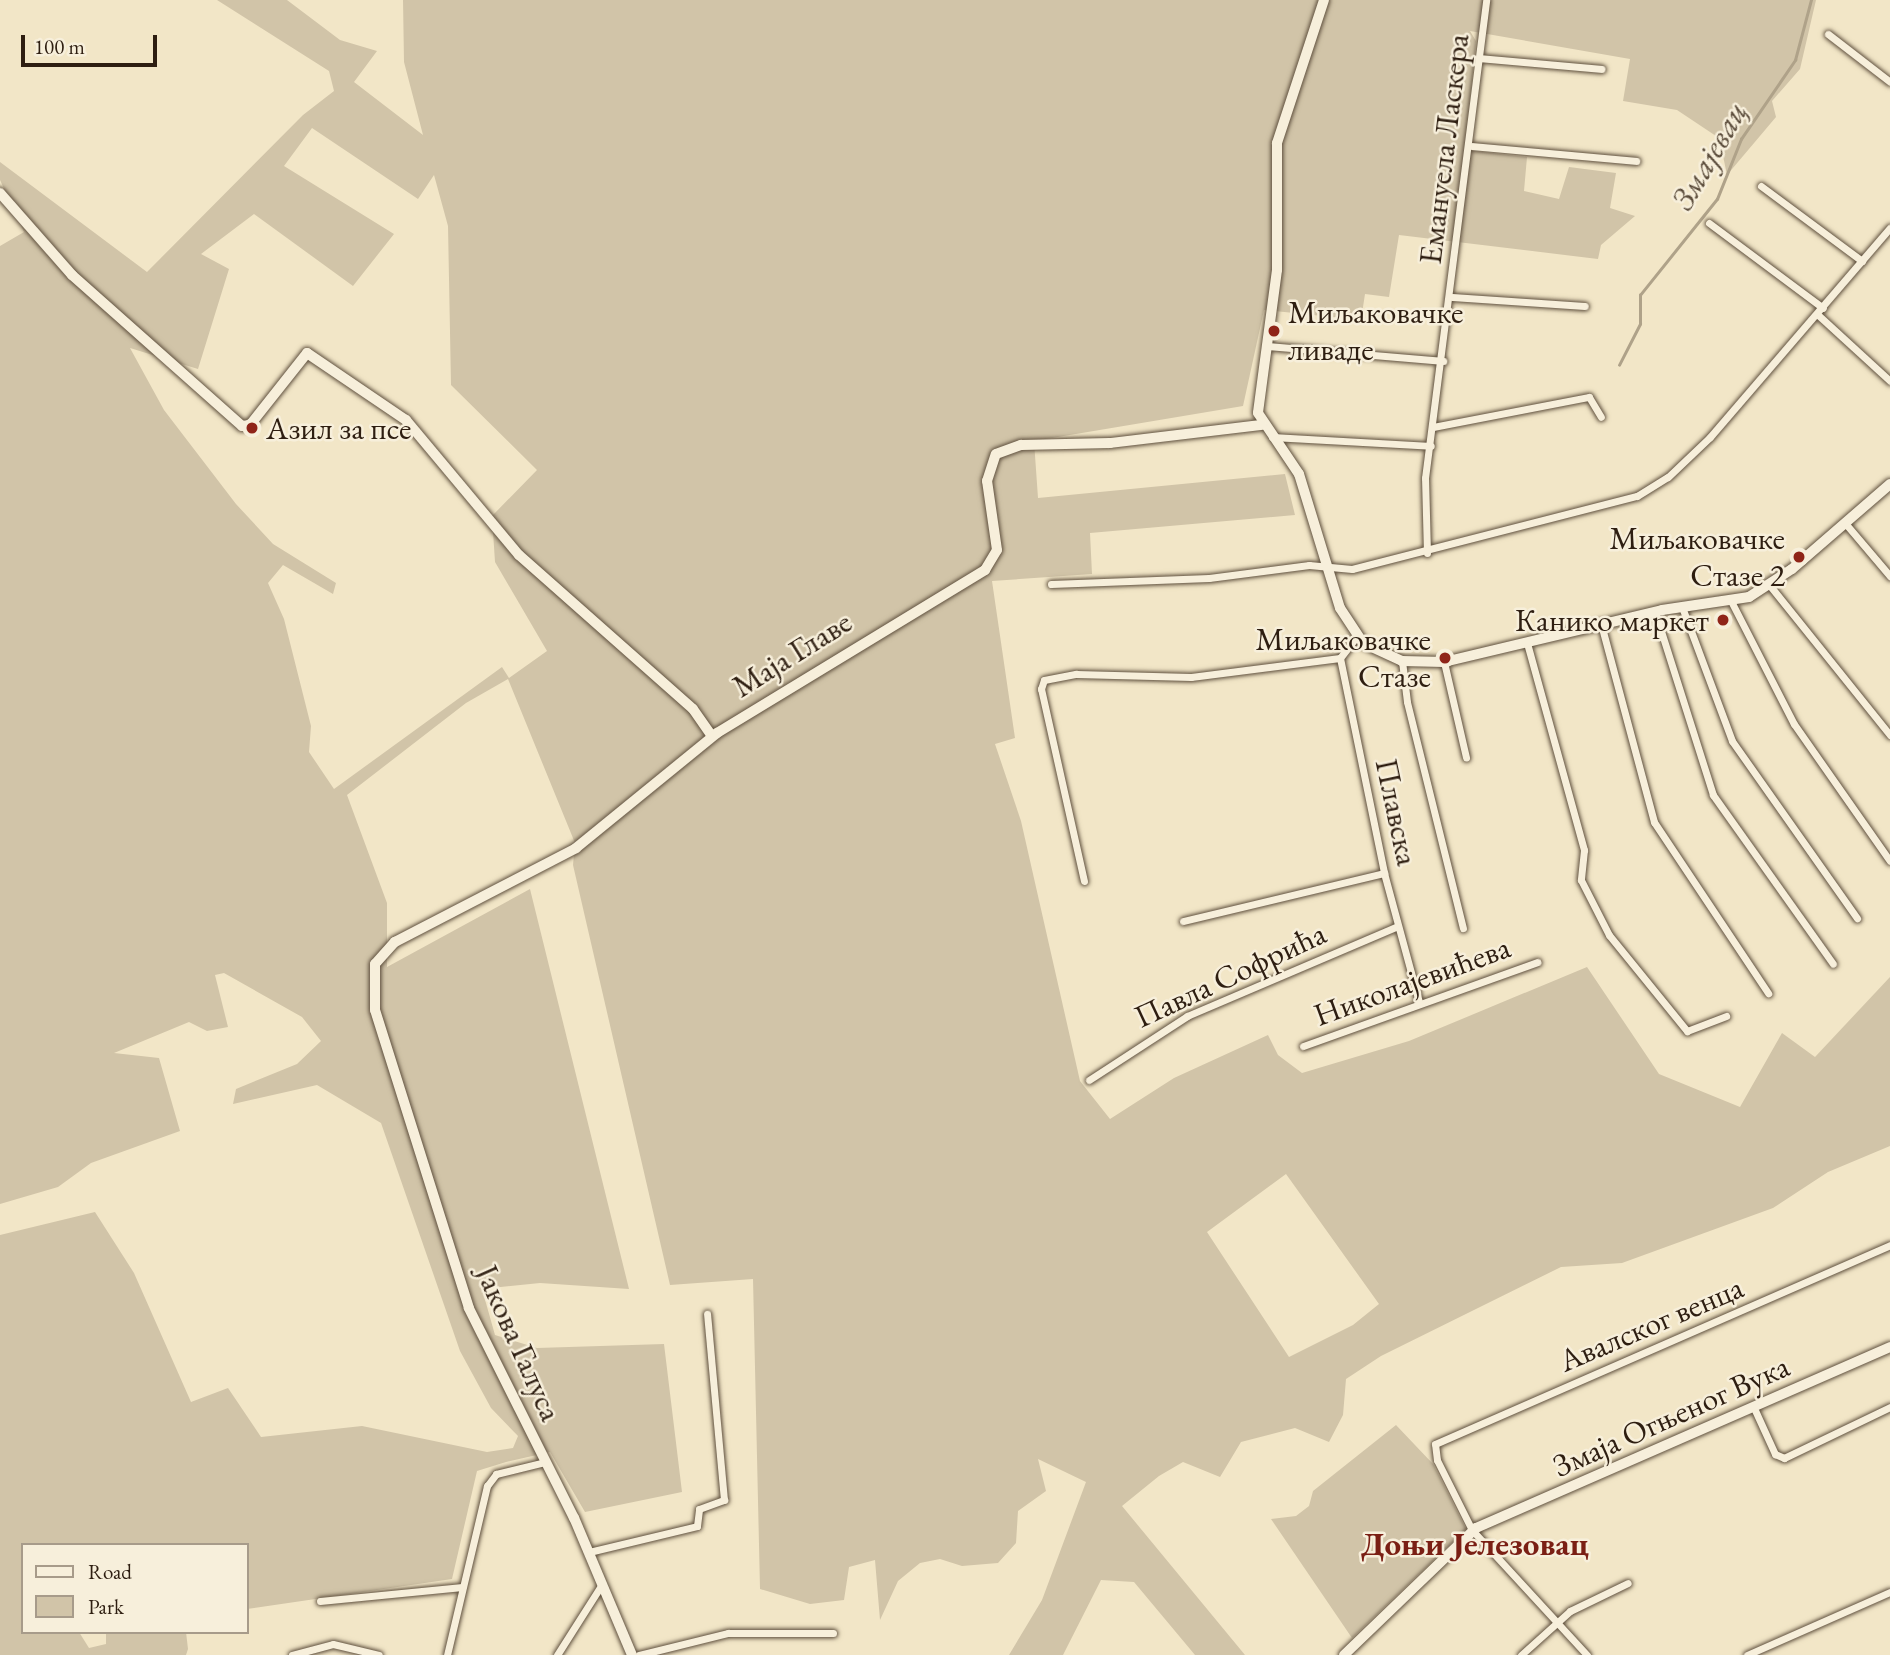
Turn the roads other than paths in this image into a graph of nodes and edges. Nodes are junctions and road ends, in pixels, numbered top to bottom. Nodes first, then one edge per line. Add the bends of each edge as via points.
1 (1324, 0) edge
2 (1486, 0) edge
3 (1828, 34) dead end
4 (1479, 58) junction
5 (1602, 69) dead end
6 (1890, 82) edge
7 (1472, 146) junction
8 (1636, 161) dead end
9 (1760, 186) dead end
10 (0, 193) edge
11 (1709, 223) dead end
12 (1890, 228) edge
13 (1862, 261) junction
14 (1452, 297) junction
15 (1585, 306) dead end
16 (1820, 311) junction
17 (1268, 346) junction
18 (1443, 361) junction
19 (1890, 381) edge
20 (1601, 417) dead end
21 (1262, 425) junction
22 (1433, 427) junction
23 (1272, 437) junction
24 (1431, 446) junction
25 (1890, 484) edge
26 (1845, 523) junction
27 (1427, 553) junction
28 (1327, 568) junction
29 (1890, 576) edge
30 (1051, 584) dead end
31 (1771, 587) junction
32 (1731, 601) junction
33 (1682, 607) junction
34 (1655, 612) junction
35 (1601, 624) junction
36 (1357, 636) junction
37 (1527, 643) junction
38 (1340, 658) junction
39 (1402, 661) junction
40 (1444, 662) junction
41 (1890, 735) edge
42 (712, 736) junction
43 (1466, 757) dead end
44 (1890, 861) edge
45 (1384, 873) junction
46 (1084, 881) dead end
47 (1857, 918) dead end
48 (1183, 921) dead end
49 (1398, 926) junction
50 (1463, 928) dead end
51 (1537, 962) dead end
52 (1833, 964) dead end
53 (1768, 993) dead end
54 (1419, 1002) junction
55 (1726, 1016) dead end
56 (384, 1041) joint
57 (1303, 1046) dead end
58 (1089, 1080) dead end
59 (1890, 1245) edge
60 (708, 1314) dead end
61 (1890, 1347) edge
62 (1754, 1408) junction
63 (1890, 1408) edge
64 (545, 1462) junction
65 (1472, 1530) junction
66 (589, 1552) junction
67 (1628, 1583) dead end
68 (602, 1584) junction
69 (462, 1587) junction
70 (1890, 1592) edge
71 (320, 1601) dead end
72 (1556, 1622) junction
73 (833, 1633) dead end
74 (292, 1655) edge
75 (379, 1655) edge
76 (447, 1655) edge
77 (557, 1655) edge
78 (632, 1655) edge
79 (639, 1655) edge
80 (1344, 1655) edge
81 (1521, 1655) edge
82 (1587, 1655) edge
83 (1747, 1655) edge

1 - 17 street via 1277,143 1278,258
2 - 4 street, Емануела Ласкера
3 - 6 street
4 - 5 street
4 - 7 street, Емануела Ласкера
7 - 8 street
7 - 14 street, Емануела Ласкера
9 - 13 street
10 - 42 street via 72,275 242,426 250,425 307,353 406,420 519,555 693,709
11 - 16 street
12 - 13 street
13 - 16 street
14 - 15 street
14 - 18 street, Емануела Ласкера
16 - 19 street
16 - 27 street via 1710,437 1650,490 1607,507
17 - 18 street
17 - 21 street via 1258,400
18 - 22 street, Емануела Ласкера
20 - 22 street via 1589,397
21 - 23 street
21 - 42 street, Маја Главе via 1002,450 987,473 997,540 989,566
22 - 24 street, Емануела Ласкера
23 - 24 street
23 - 28 street via 1308,494
24 - 27 street, Емануела Ласкера via 1424,486
25 - 26 street
26 - 29 street
26 - 31 street
27 - 28 street via 1352,569
28 - 30 street via 1309,565 1209,578
28 - 36 street
31 - 32 street
31 - 41 street
32 - 33 street
32 - 44 street via 1794,724
33 - 34 street
33 - 47 street via 1732,741
34 - 35 street
34 - 52 street via 1713,795
35 - 37 street
35 - 53 street via 1654,822
36 - 38 street
36 - 39 street
37 - 40 street
37 - 55 street via 1584,850 1581,880 1609,935 1687,1031
38 - 45 street, Плавска
38 - 46 street via 1191,677 1076,674 1044,680 1041,689
39 - 40 street
39 - 50 street via 1407,702
40 - 43 street
42 - 56 street, Маја Главе via 576,848 385,949 371,985
45 - 48 street
45 - 49 street, Плавска
49 - 54 street, Плавска
49 - 58 street, Павла Софрића via 1187,1016
51 - 54 street, Николајевићева
54 - 57 street, Николајевићева
56 - 64 street, Јакова Галуса via 469,1308
59 - 65 street, Авалског венца via 1438,1441 1434,1448
60 - 66 street via 724,1500 699,1509 697,1526
61 - 62 street, Змаја Огњеног Вука
62 - 63 street via 1775,1454 1784,1458
62 - 65 street, Змаја Огњеног Вука
64 - 66 street, Јакова Галуса
64 - 69 street via 493,1476 480,1504
65 - 72 street
65 - 80 street
66 - 68 street, Јакова Галуса
67 - 72 street
68 - 77 street
68 - 78 street, Јакова Галуса
69 - 71 street
69 - 76 street
70 - 83 street
72 - 81 street
72 - 82 street
73 - 79 street via 728,1633
74 - 75 street via 333,1644

